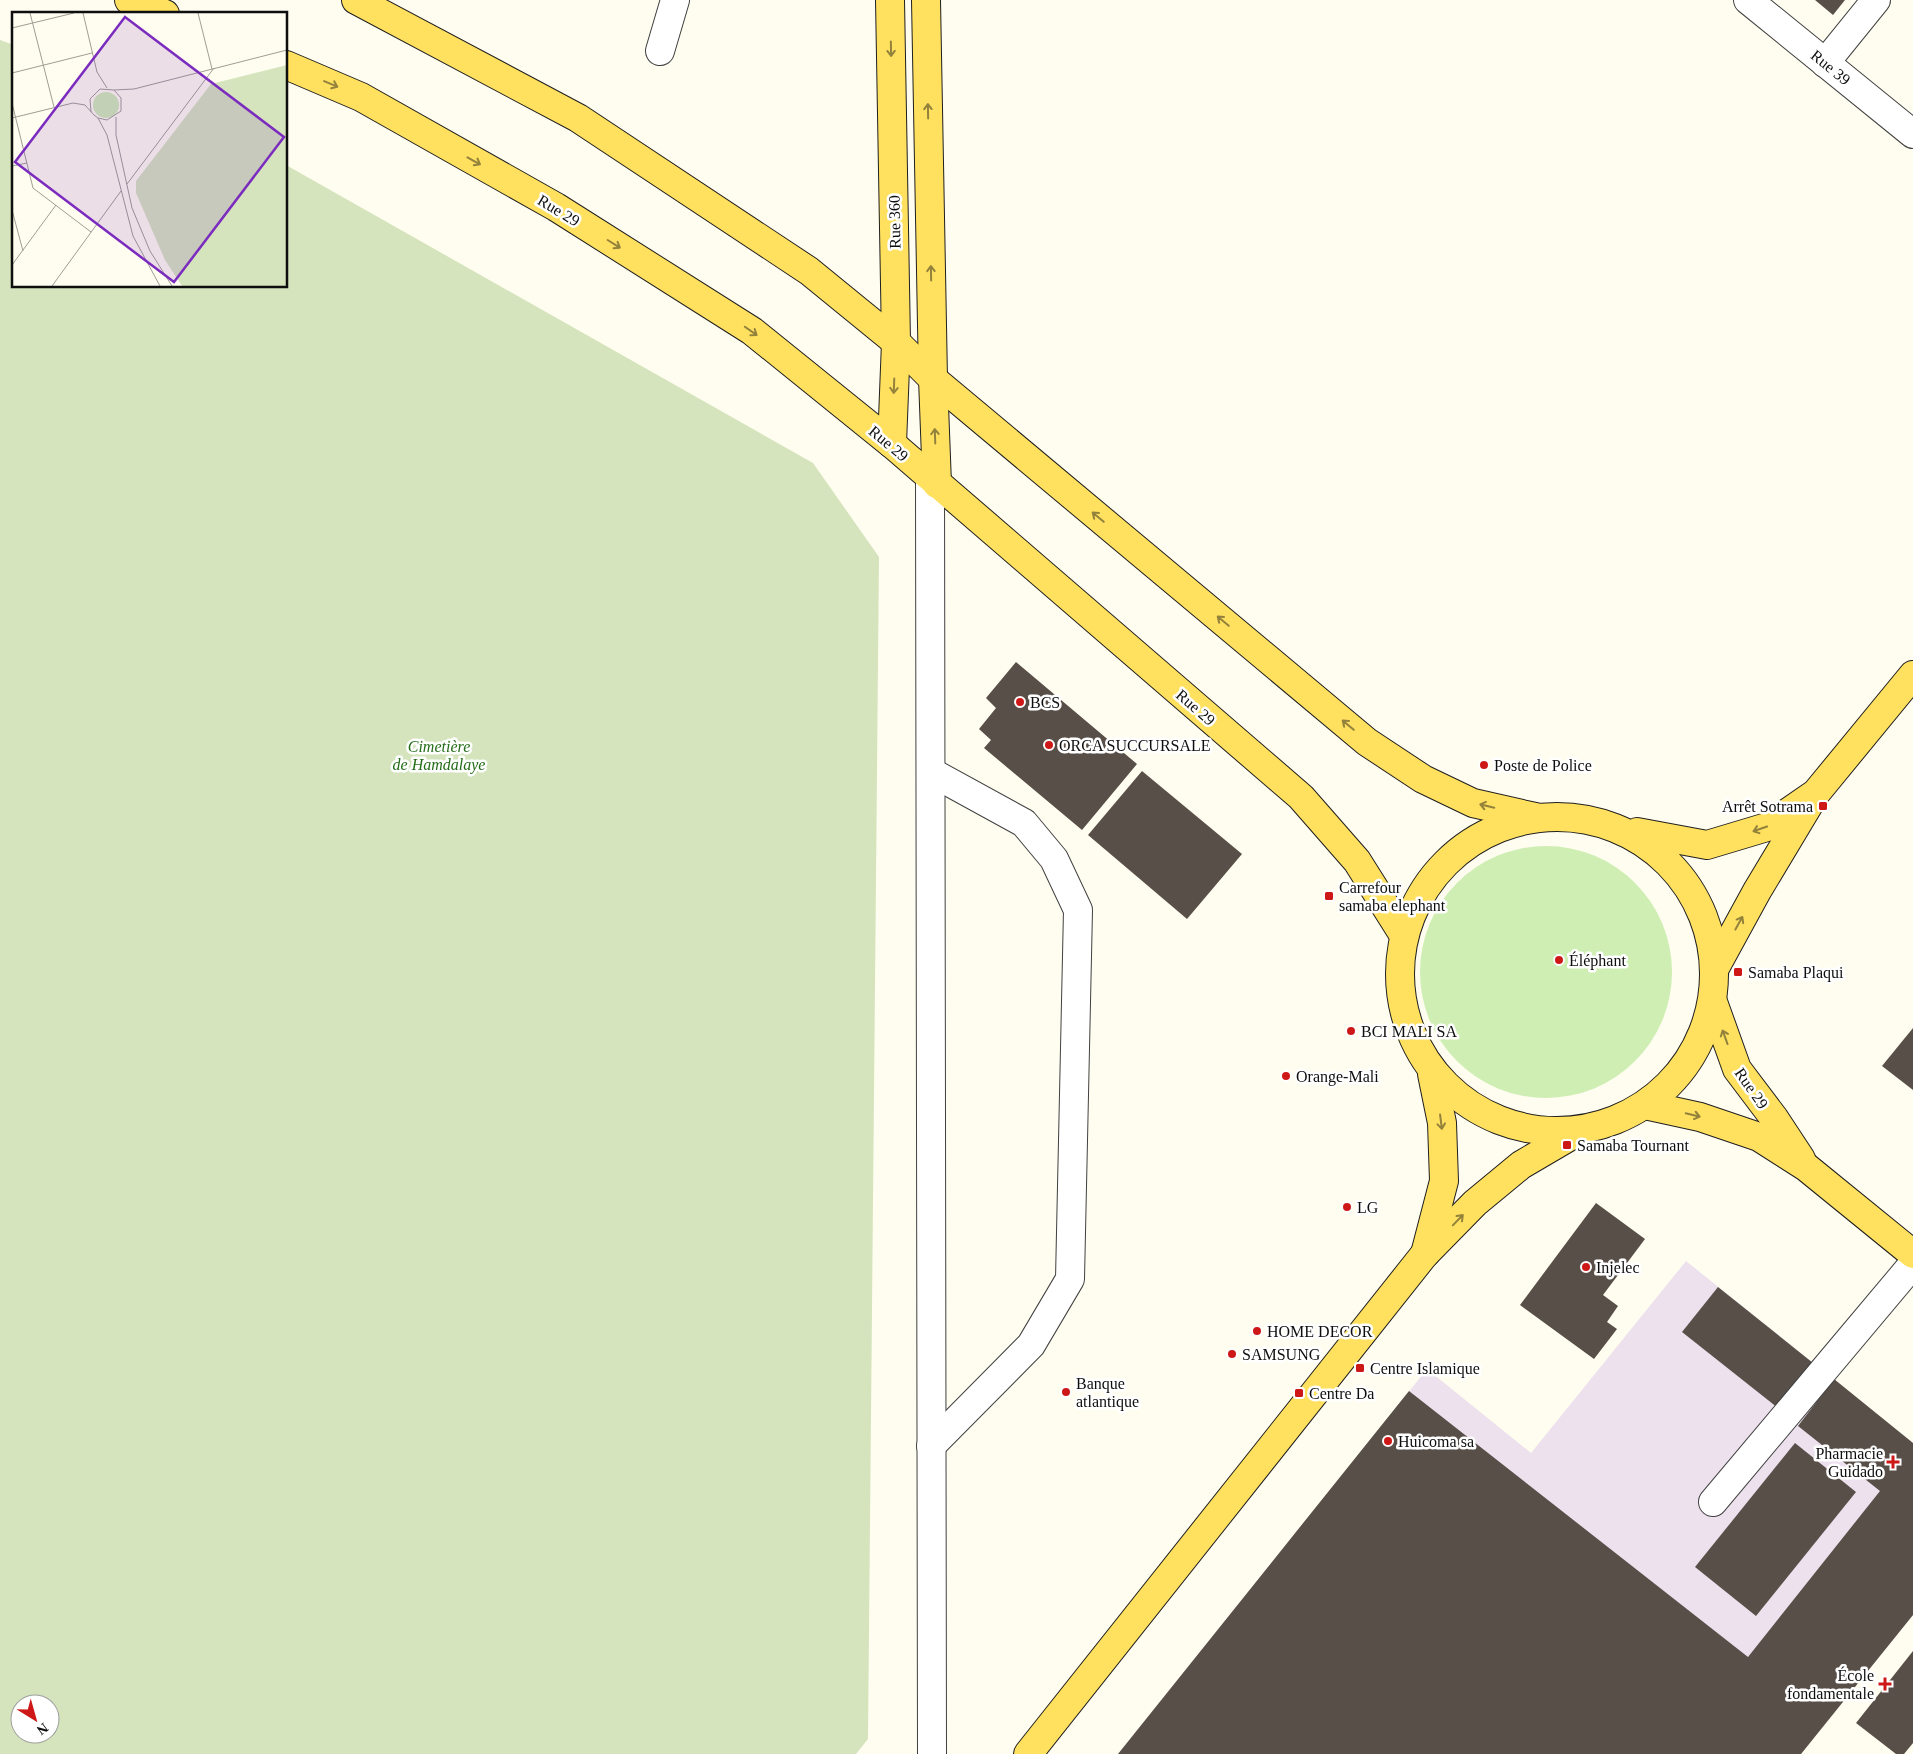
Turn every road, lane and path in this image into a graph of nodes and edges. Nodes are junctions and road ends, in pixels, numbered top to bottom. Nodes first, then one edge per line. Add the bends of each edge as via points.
1 (129, 0) edge
2 (356, 0) edge
3 (675, 0) edge
4 (890, 0) edge
5 (926, 0) edge
6 (1748, 0) edge
7 (1876, 0) edge
8 (160, 12) edge
9 (660, 51) dead end
10 (1826, 63) junction
11 (288, 66) edge
12 (1913, 134) edge
13 (896, 342) junction
14 (933, 379) junction
15 (892, 444) junction
16 (934, 482) junction
17 (1913, 675) edge
18 (931, 772) junction
19 (1816, 794) junction
20 (1535, 817) junction
21 (1623, 829) junction
22 (1403, 934) junction
23 (1716, 966) junction
24 (1713, 1002) junction
25 (1432, 1074) junction
26 (1645, 1105) junction
27 (1579, 1131) junction
28 (1806, 1167) junction
29 (1913, 1254) edge
30 (1424, 1255) junction
31 (1913, 1264) edge
32 (931, 1446) junction
33 (1713, 1502) dead end
34 (932, 1754) edge
35 (1028, 1754) edge

1 - 8 main road
2 - 13 main road via 578,118 809,271
3 - 9 street
4 -> 13 main road, Rue 360
14 -> 5 main road
6 - 10 street, Rue 39
7 - 10 street
10 - 12 street, Rue 39
11 -> 15 main road, Rue 29 via 361,97 556,207 752,331
13 - 14 main road
13 -> 15 main road, Rue 360
16 -> 14 main road
20 -> 14 main road via 1473,803 1423,779 1367,742
15 - 16 main road, Rue 29
16 - 18 street
16 - 22 main road, Rue 29 via 1301,797 1357,861
17 - 19 main road
18 - 32 street
18 - 32 street via 1024,822 1054,859 1078,910 1070,1279 1032,1345
19 -> 21 main road via 1767,827 1708,845
23 -> 19 main road
20 - 21 main road via 1580,817
20 - 22 main road via 1491,830 1452,856 1422,891
21 - 23 main road via 1660,853 1688,885 1708,924
22 - 25 main road via 1401,1007
23 - 24 main road
24 - 26 main road via 1689,1060
28 -> 24 main road, Rue 29 via 1737,1069
25 - 27 main road via 1474,1110 1524,1130
25 -> 30 main road via 1442,1123 1444,1181
26 - 27 main road via 1614,1121
26 -> 28 main road, Rue 29 via 1700,1117 1759,1136
30 -> 27 main road via 1475,1203 1520,1165
28 - 29 main road, Rue 29
30 - 35 main road
31 - 33 street
32 - 34 street

